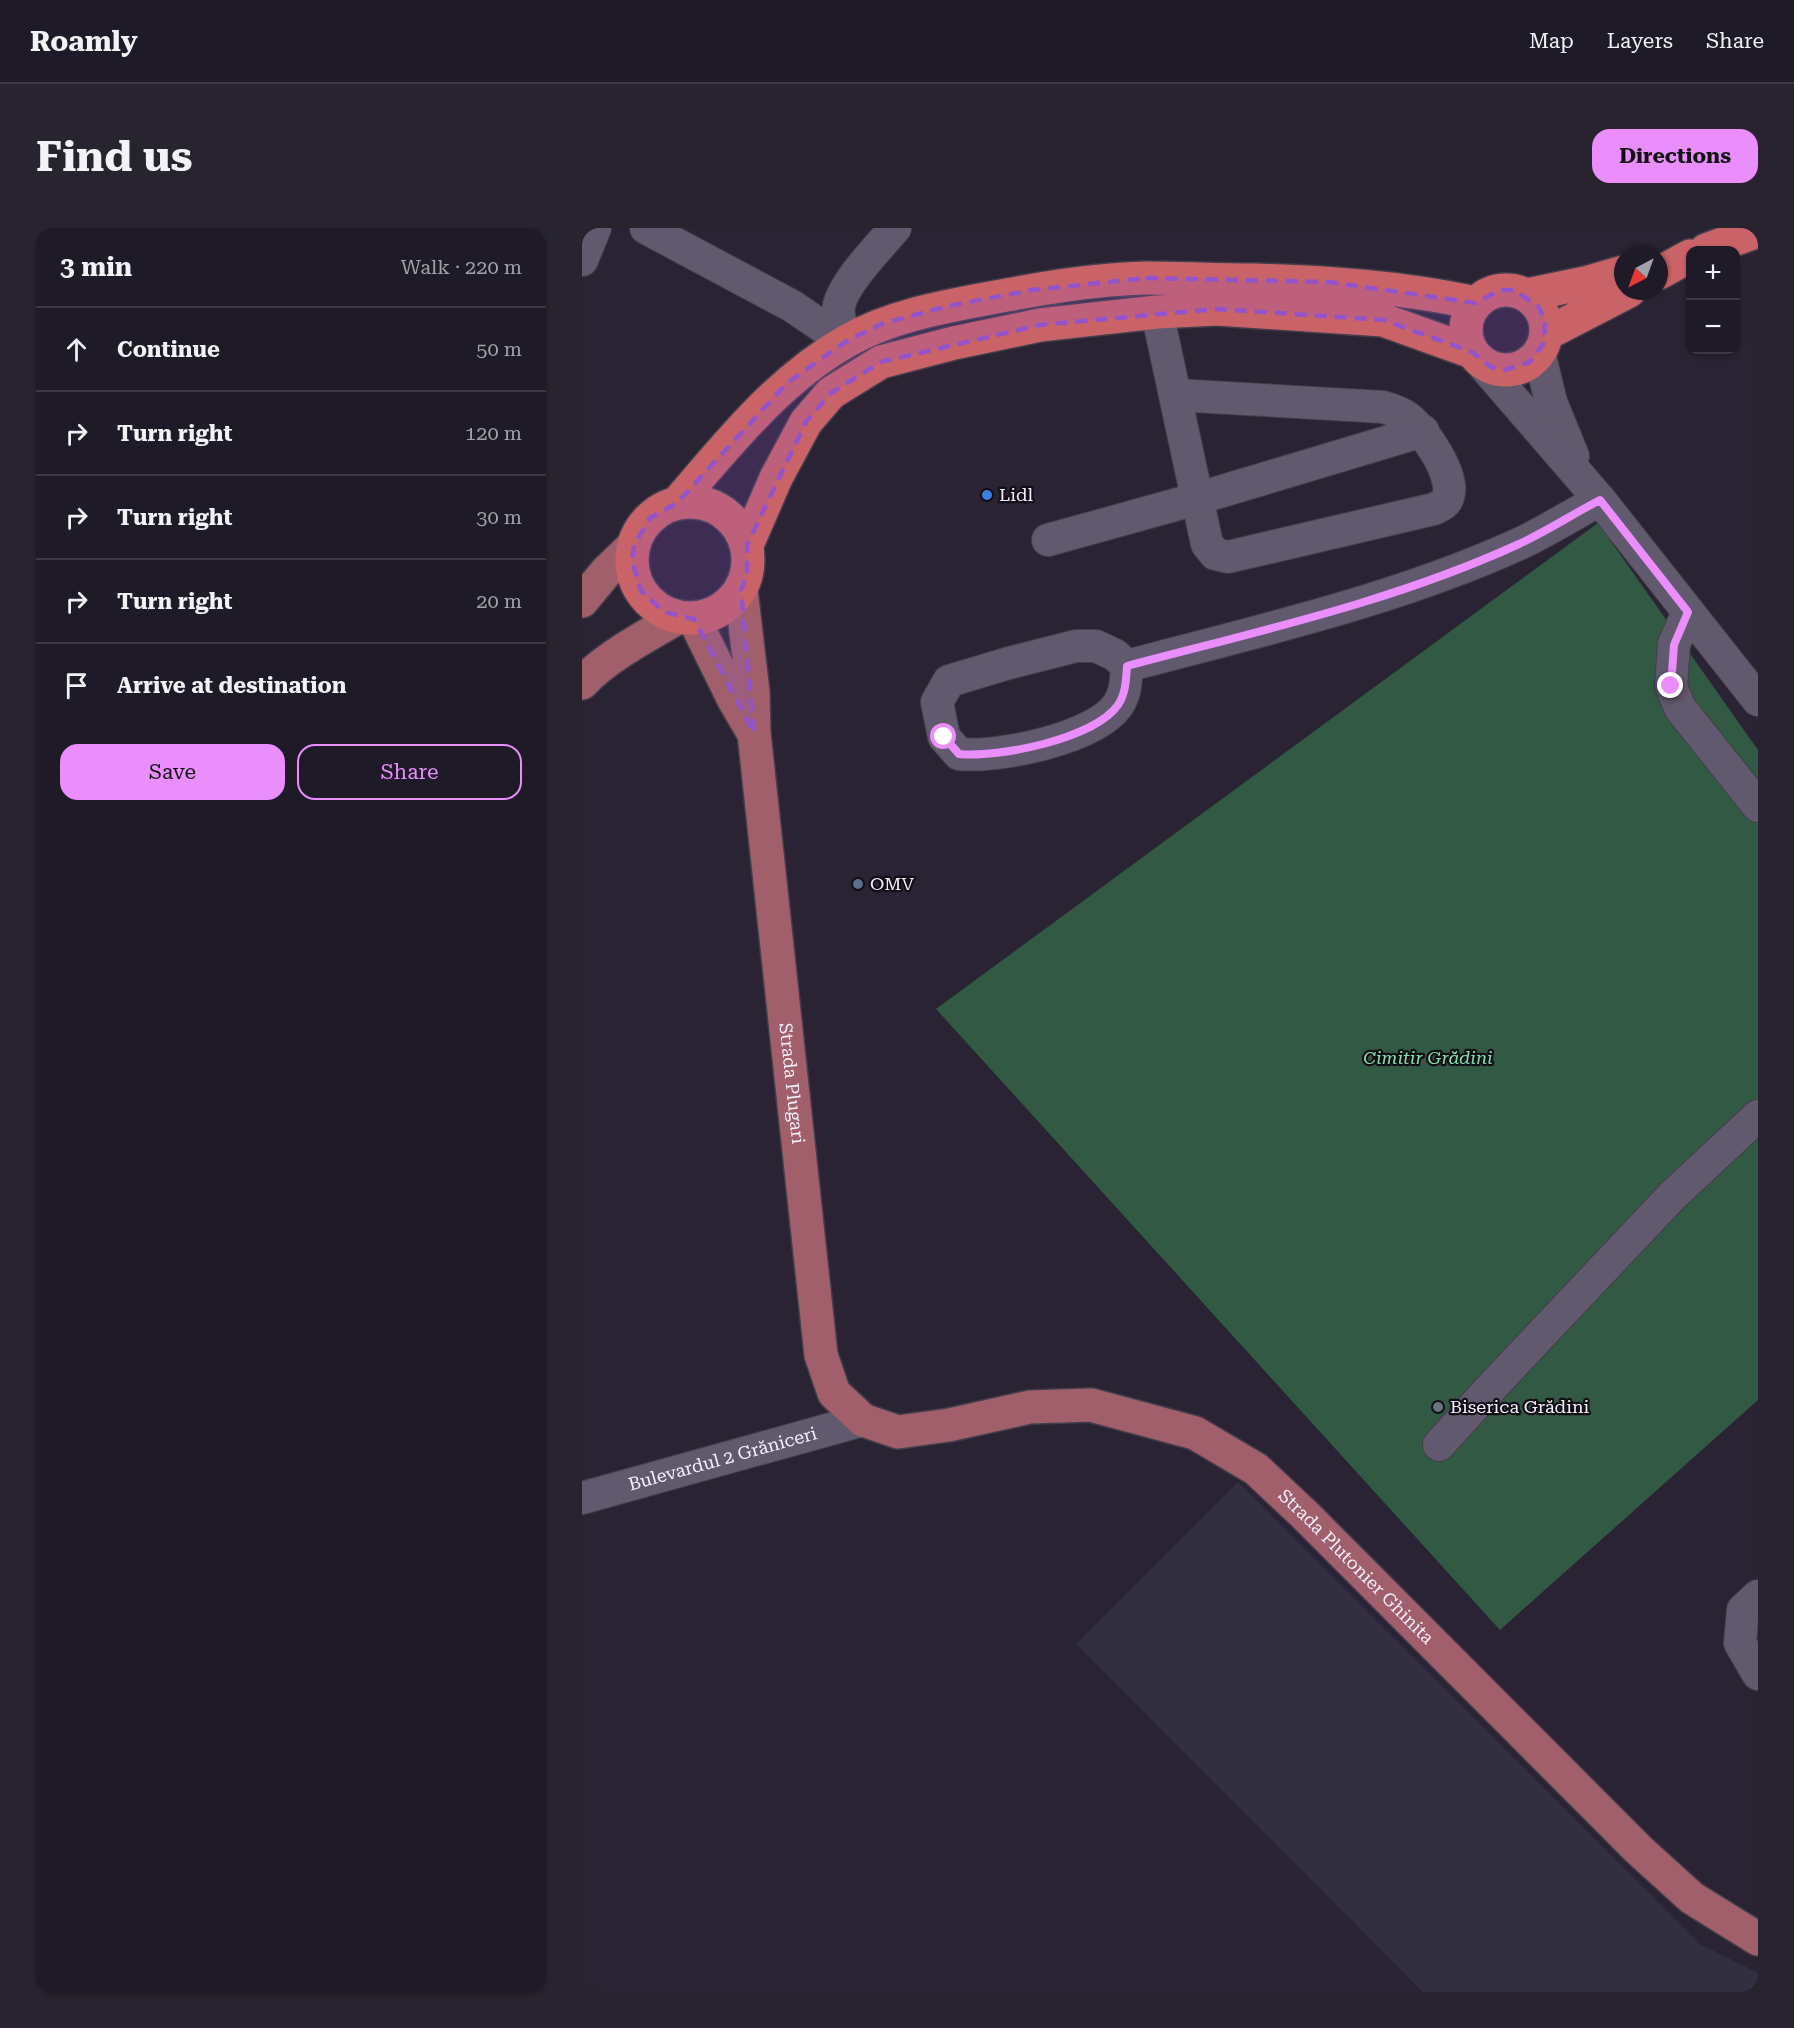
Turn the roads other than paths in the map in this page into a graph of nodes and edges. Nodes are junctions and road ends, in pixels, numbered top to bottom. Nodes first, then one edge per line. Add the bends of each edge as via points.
1 (595, 228) edge
2 (646, 228) edge
3 (895, 228) edge
4 (1758, 231) edge
5 (582, 260) edge
6 (1679, 261) edge
7 (1614, 275) edge
8 (1527, 296) junction
9 (1614, 300) edge
10 (1476, 303) junction
11 (1157, 312) junction
12 (845, 342) junction
13 (1543, 343) junction
14 (1476, 356) junction
15 (1175, 395) junction
16 (1423, 431) junction
17 (1196, 499) junction
18 (1600, 500) junction
19 (677, 503) junction
20 (1048, 540) dead end
21 (634, 545) junction
22 (747, 545) junction
23 (741, 590) junction
24 (582, 601) edge
25 (1688, 612) junction
26 (686, 618) junction
27 (1127, 666) junction
28 (582, 683) edge
29 (1758, 700) edge
30 (754, 733) junction
31 (1758, 806) edge
32 (1758, 1116) edge
33 (862, 1420) junction
34 (1438, 1445) dead end
35 (582, 1498) edge
36 (1758, 1596) edge
37 (1758, 1674) edge
38 (1758, 1939) edge

1 - 5 street
2 - 12 street via 792,306
3 - 12 street via 866,261 839,306
4 - 6 highway
7 - 8 highway
8 - 10 highway via 1514,290 1500,290
8 - 13 highway via 1545,319
9 - 13 highway
10 - 12 highway via 1428,292 1329,282 1146,278 1032,290 948,306 881,324
10 - 14 highway via 1466,327
11 - 14 highway via 1216,309 1383,320
11 - 15 street
11 - 22 highway via 1040,325 881,362 831,393 806,422
12 - 19 highway via 787,383
13 - 14 highway via 1530,362 1518,368 1491,367
13 - 18 street via 1551,402 1568,445
14 - 18 street
15 - 16 street via 1383,407 1405,415
15 - 17 street
16 - 17 street
16 - 17 street via 1437,452 1449,487 1444,504 1434,509 1228,557 1215,554 1207,544
17 - 20 street
18 - 25 street
18 - 27 street via 1520,543 1419,583 1293,622
19 - 21 highway via 650,518
19 - 22 highway via 699,502 721,510 738,525
21 - 24 main road
21 - 26 highway via 634,576 641,591 664,612
22 - 23 highway via 747,576
23 - 26 highway via 729,605 713,614
23 - 30 main road, Strada Plugari
25 - 29 street
25 - 31 street via 1674,645 1671,686 1680,708
26 - 28 main road via 642,639
26 - 30 main road, Strada Plugari
27 - 27 street via 1116,655 1096,646 1076,646 949,681 937,702 944,737 959,754 979,756 1079,733 1103,721 1118,705 1126,687
30 - 33 main road, Strada Plugari via 821,1355 834,1393
32 - 34 street via 1672,1196
33 - 35 street, Bulevardul 2 Grăniceri
33 - 38 main road, Strada Plutonier Ghinita via 898,1432 1030,1407 1090,1406 1195,1433 1256,1468 1639,1850 1692,1898
36 - 37 street via 1743,1610 1740,1642

